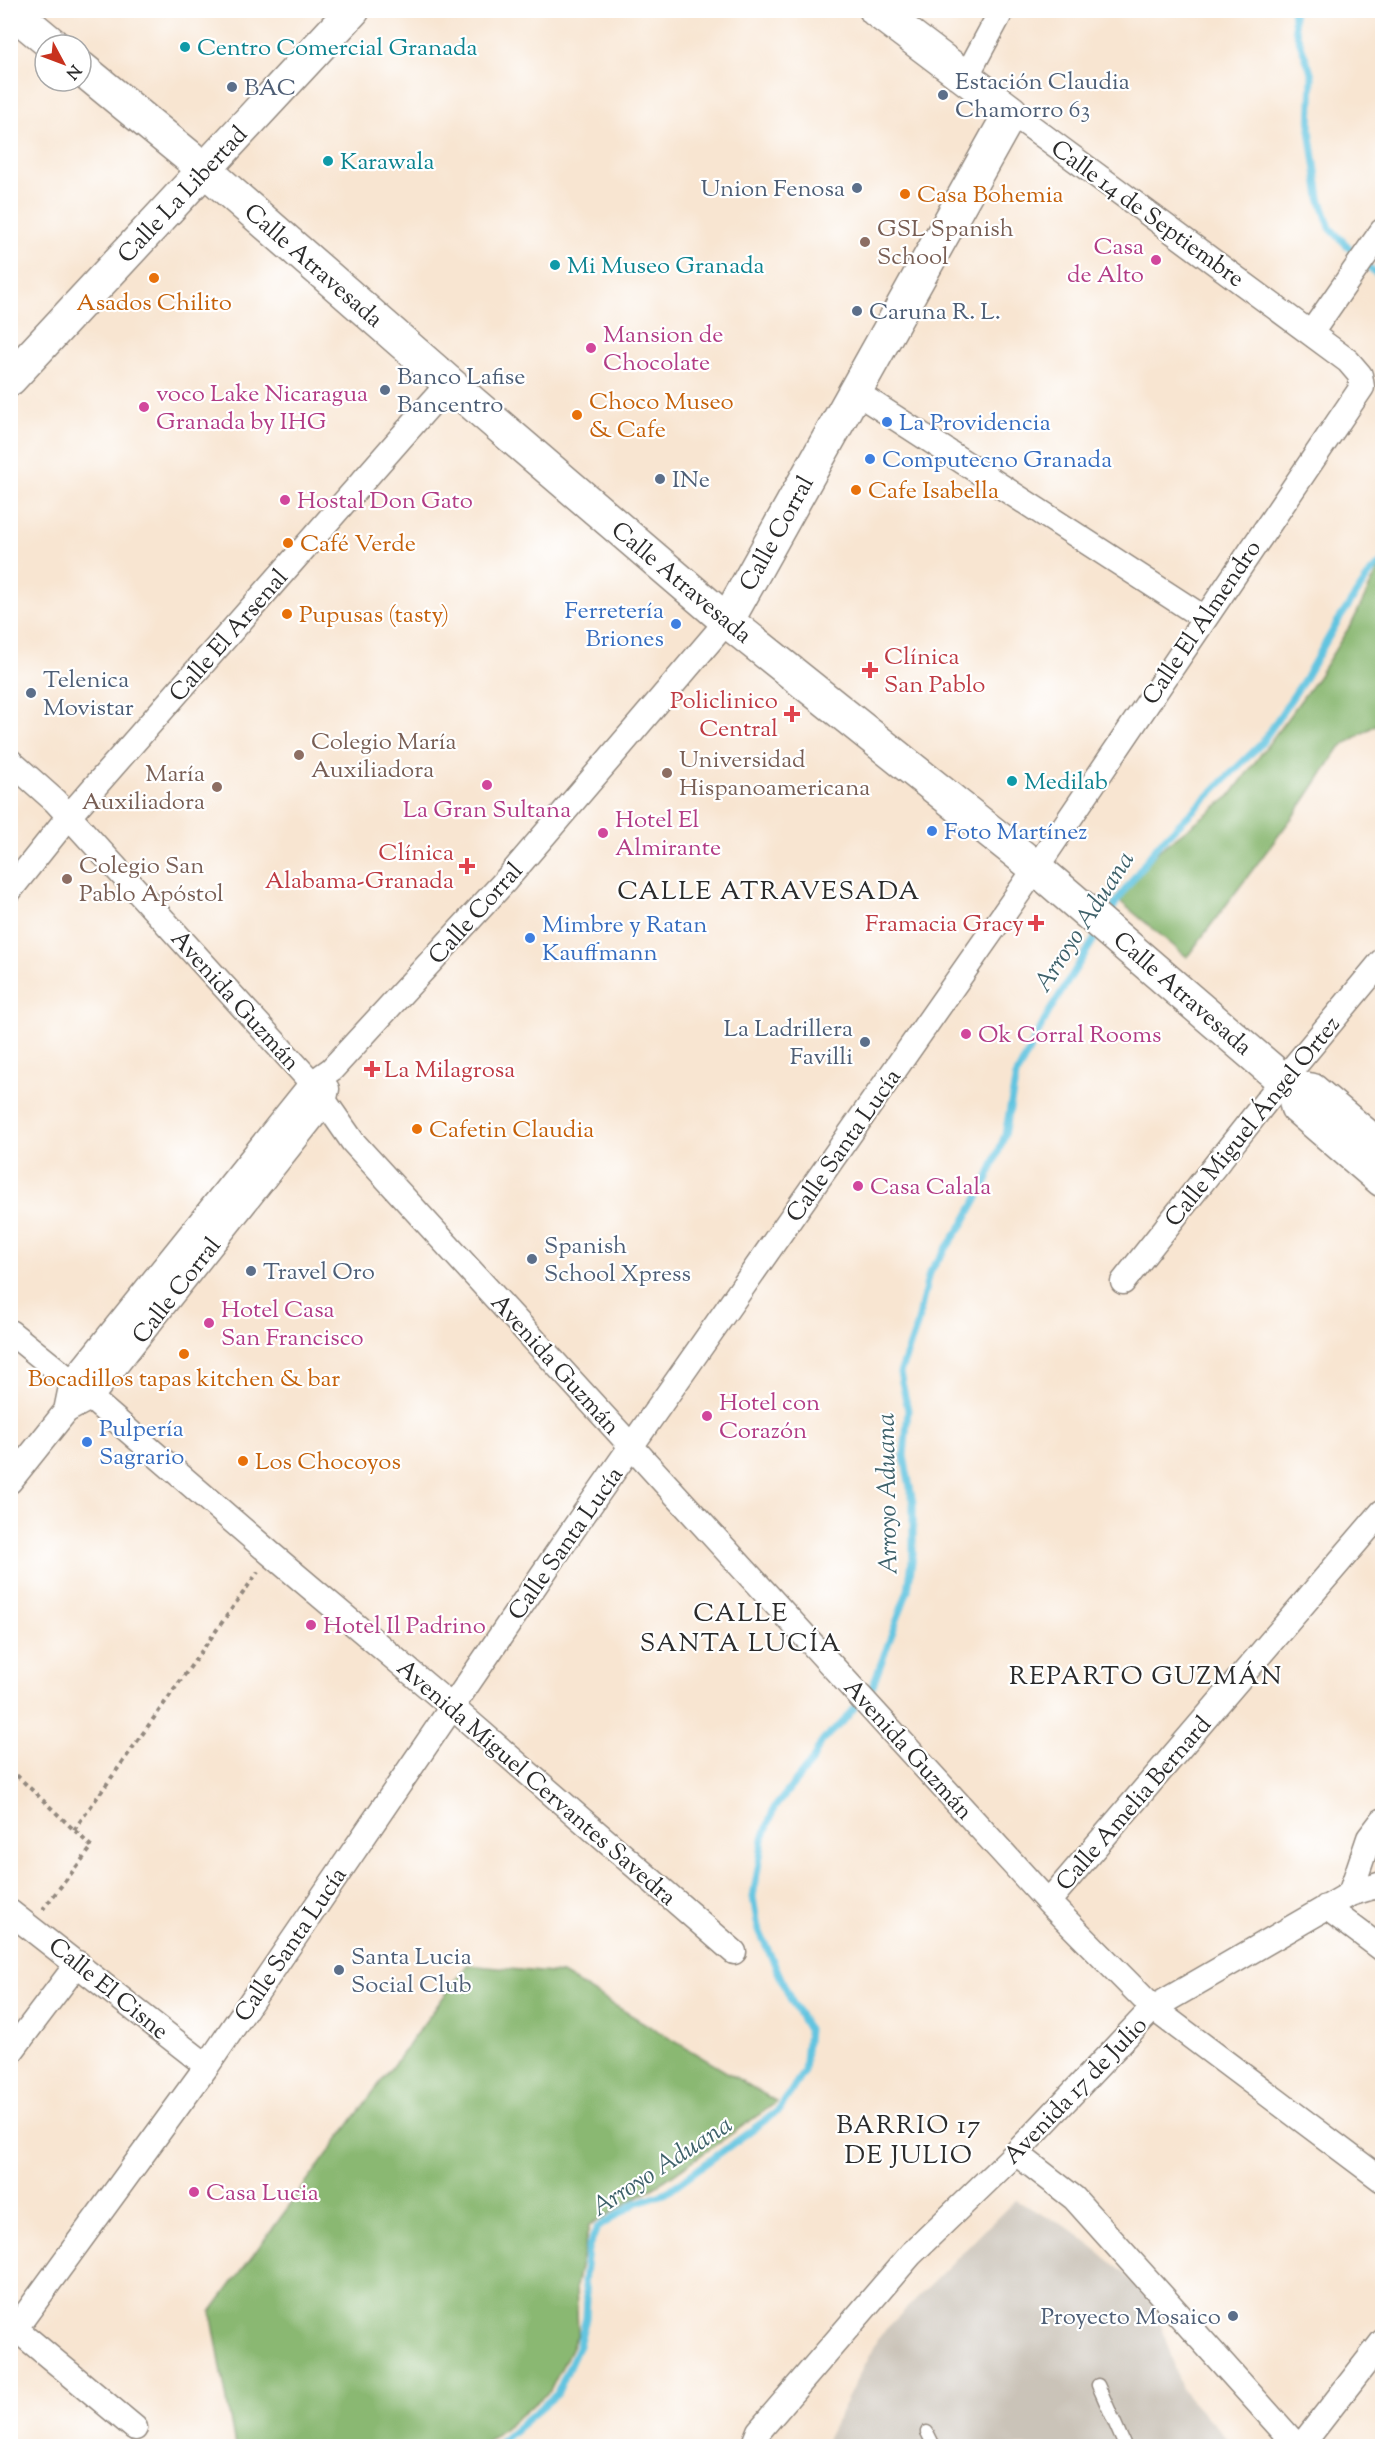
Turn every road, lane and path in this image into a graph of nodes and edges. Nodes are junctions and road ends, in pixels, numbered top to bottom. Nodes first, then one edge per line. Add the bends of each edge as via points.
1 (11, 10) edge
2 (353, 10) edge
3 (876, 10) edge
4 (1002, 10) edge
5 (39, 33) edge
6 (966, 77) junction
7 (93, 78) edge
8 (1011, 112) junction
9 (204, 169) junction
10 (1383, 231) edge
11 (1311, 333) junction
12 (1360, 375) joint
13 (10, 379) edge
14 (448, 383) junction
15 (854, 391) junction
16 (1204, 618) junction
17 (727, 621) junction
18 (10, 761) edge
19 (69, 816) junction
20 (1036, 868) junction
21 (10, 890) edge
22 (1383, 961) edge
23 (332, 1069) junction
24 (312, 1083) junction
25 (1287, 1083) junction
26 (324, 1103) junction
27 (1383, 1149) edge
28 (1383, 1180) edge
29 (1123, 1282) dead end
30 (10, 1332) edge
31 (72, 1382) junction
32 (90, 1398) junction
33 (66, 1411) junction
34 (632, 1447) junction
35 (10, 1481) edge
36 (1383, 1512) edge
37 (271, 1554) junction
38 (452, 1707) junction
39 (10, 1769) edge
40 (1383, 1821) edge
41 (74, 1830) junction
42 (1383, 1884) edge
43 (1350, 1894) junction
44 (1048, 1902) junction
45 (1326, 1907) junction
46 (20, 1918) edge
47 (1383, 1949) edge
48 (734, 1952) dead end
49 (78, 1963) junction
50 (1153, 2008) junction
51 (10, 2053) edge
52 (207, 2066) junction
53 (1016, 2153) junction
54 (1383, 2180) edge
55 (12, 2329) edge
56 (1383, 2342) edge
57 (1098, 2385) dead end
58 (135, 2428) dead end
59 (927, 2432) dead end
60 (753, 2446) edge
61 (934, 2446) edge
62 (1125, 2446) edge
63 (1299, 2446) edge

1 - 5 street
2 - 9 street, Calle La Libertad
3 - 6 street, Calle 14 de Septiembre
4 - 6 street
6 - 8 street, Calle 14 de Septiembre
7 - 9 street, Calle Atravesada
8 - 11 street, Calle 14 de Septiembre
8 - 15 street, Calle Corral
9 - 13 street, Calle La Libertad
9 - 14 street, Calle Atravesada
10 - 11 street
11 - 12 street, Calle 14 de Septiembre
12 - 16 street, Calle El Almendro via 1362,387
14 - 17 street, Calle Atravesada
14 - 19 street, Calle El Arsenal
15 - 16 street
15 - 17 street, Calle Corral
16 - 20 street, Calle El Almendro
17 - 20 street, Calle Atravesada
17 - 23 street, Calle Corral via 506,880
18 - 19 street, Avenida Guzmán
19 - 21 street, Calle El Arsenal
19 - 24 street, Avenida Guzmán
20 - 25 street, Calle Atravesada
20 - 34 street, Calle Santa Lucía
22 - 25 street, Calle Miguel Ángel Ortez
23 - 24 street, Calle Corral
23 - 26 street, Calle Corral
24 - 26 street, Avenida Guzmán
24 - 31 street, Calle Corral
25 - 27 street, Calle Atravesada via 1312,1090
25 - 28 street, Calle Atravesada via 1297,1107
25 - 29 street, Calle Miguel Ángel Ortez
26 - 32 street, Calle Corral
26 - 34 street, Avenida Guzmán via 353,1142
30 - 31 street, Avenida Miguel Cervantes Savedra
31 - 32 street, Avenida Miguel Cervantes Savedra
31 - 33 street, Calle Corral
32 - 33 street, Calle Corral
32 - 37 street, Avenida Miguel Cervantes Savedra
33 - 35 street, Calle Corral
34 - 38 street, Calle Santa Lucía
34 - 44 street, Avenida Guzmán
36 - 44 street, Calle Amelia Bernard
37 - 38 street, Avenida Miguel Cervantes Savedra
37 - 41 path
38 - 48 street, Avenida Miguel Cervantes Savedra
38 - 52 street, Calle Santa Lucía
39 - 41 path
40 - 43 street via 1369,1838
41 - 46 path via 92,1847
42 - 43 street, Avenida 17 de Julio
43 - 45 street, Avenida 17 de Julio
44 - 50 street, Avenida Guzmán
45 - 47 street
45 - 50 street, Avenida 17 de Julio
46 - 49 street, Calle El Cisne
49 - 51 street
49 - 52 street, Calle El Cisne
50 - 53 street, Avenida 17 de Julio
50 - 54 street, Avenida Guzmán
52 - 55 street, Calle Santa Lucía
53 - 60 street, Avenida 17 de Julio via 911,2254 759,2431
53 - 63 street via 1074,2198
55 - 58 street
56 - 63 street
57 - 62 lane
59 - 61 lane

